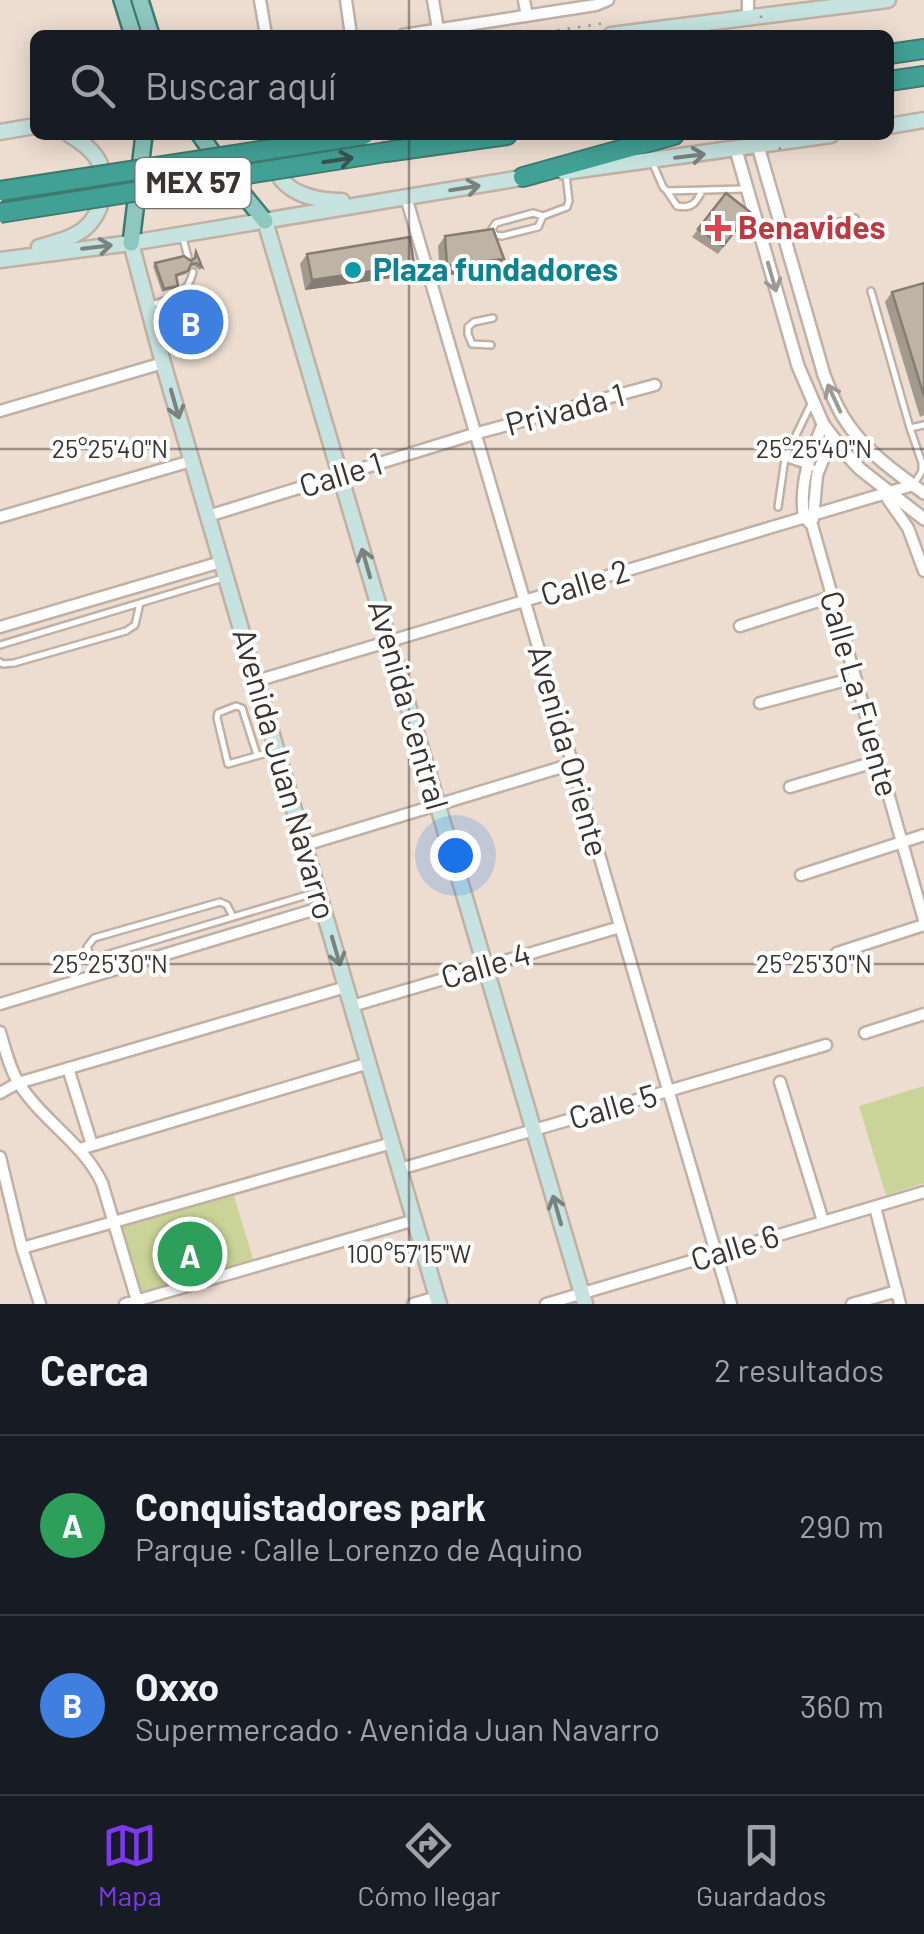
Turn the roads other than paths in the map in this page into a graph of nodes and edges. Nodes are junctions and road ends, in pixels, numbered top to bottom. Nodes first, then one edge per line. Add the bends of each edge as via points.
1 (122, 0) edge
2 (140, 0) edge
3 (260, 0) edge
4 (346, 0) edge
5 (434, 0) edge
6 (524, 0) edge
7 (608, 0) edge
8 (748, 0) edge
9 (888, 0) edge
10 (838, 4) edge
11 (526, 16) junction
12 (755, 18) junction
13 (438, 29) junction
14 (129, 30) edge
15 (149, 30) edge
16 (265, 30) edge
17 (351, 30) edge
18 (432, 30) edge
19 (653, 30) edge
20 (924, 49) edge
21 (894, 53) edge
22 (924, 76) edge
23 (894, 79) edge
24 (924, 120) edge
25 (894, 125) edge
26 (30, 127) edge
27 (0, 132) edge
28 (77, 140) edge
29 (143, 140) edge
30 (203, 140) edge
31 (271, 140) edge
32 (332, 140) edge
33 (471, 140) edge
34 (656, 140) edge
35 (798, 140) edge
36 (758, 146) junction
37 (736, 150) junction
38 (652, 161) junction
39 (566, 172) junction
40 (524, 177) junction
41 (747, 189) junction
42 (0, 191) edge
43 (668, 191) junction
44 (702, 191) junction
45 (406, 197) junction
46 (378, 202) junction
47 (0, 213) edge
48 (543, 216) junction
49 (855, 218) dead end
50 (265, 221) junction
51 (182, 233) junction
52 (783, 237) junction
53 (131, 242) junction
54 (188, 257) edge
55 (0, 259) edge
56 (192, 272) edge
57 (871, 292) dead end
58 (148, 306) junction
59 (494, 318) dead end
60 (468, 334) junction
61 (448, 342) junction
62 (491, 346) dead end
63 (163, 363) junction
64 (655, 385) dead end
65 (812, 402) junction
66 (0, 410) edge
67 (823, 424) junction
68 (924, 424) edge
69 (910, 428) junction
70 (474, 434) junction
71 (832, 438) junction
72 (785, 458) junction
73 (192, 460) junction
74 (813, 468) junction
75 (340, 476) junction
76 (919, 489) edge
77 (887, 494) junction
78 (778, 507) dead end
79 (208, 516) junction
80 (0, 517) edge
81 (810, 519) junction
82 (924, 520) edge
83 (224, 570) junction
84 (924, 571) edge
85 (830, 597) junction
86 (140, 602) junction
87 (524, 602) junction
88 (740, 626) dead end
89 (0, 627) edge
90 (389, 642) junction
91 (0, 645) edge
92 (0, 662) edge
93 (854, 678) junction
94 (256, 681) junction
95 (760, 704) dead end
96 (269, 723) junction
97 (249, 728) junction
98 (276, 750) junction
99 (257, 755) junction
100 (878, 761) junction
101 (572, 764) junction
102 (790, 787) dead end
103 (437, 804) junction
104 (924, 835) edge
105 (902, 842) junction
106 (305, 845) junction
107 (801, 875) dead end
108 (321, 899) junction
109 (233, 918) junction
110 (924, 922) edge
111 (620, 928) junction
112 (837, 953) dead end
113 (485, 966) junction
114 (346, 986) junction
115 (0, 1004) edge
116 (352, 1006) junction
117 (924, 1014) edge
118 (0, 1032) edge
119 (865, 1033) dead end
120 (826, 1045) dead end
121 (369, 1064) junction
122 (68, 1068) junction
123 (780, 1082) dead end
124 (18, 1083) junction
125 (668, 1092) junction
126 (0, 1094) edge
127 (534, 1130) junction
128 (392, 1143) junction
129 (86, 1147) junction
130 (0, 1157) edge
131 (400, 1169) junction
132 (924, 1192) edge
133 (875, 1207) junction
134 (415, 1220) junction
135 (114, 1222) junction
136 (823, 1222) junction
137 (22, 1248) junction
138 (716, 1254) junction
139 (896, 1291) junction
140 (583, 1299) edge
141 (438, 1300) edge
142 (133, 1303) edge
143 (40, 1304) edge
144 (413, 1304) edge
145 (546, 1304) edge
146 (730, 1304) edge
147 (852, 1304) edge
148 (900, 1304) edge

1 - 14 main road
2 - 15 main road
3 - 16 street
4 - 17 street
5 - 13 street
6 - 11 street
7 - 11 street
8 - 12 street
9 - 10 main road
10 - 12 main road
11 - 13 street
12 - 19 main road
13 - 18 street
20 - 21 highway
22 - 23 highway
24 - 25 main road
26 - 27 main road
28 - 55 main road via 99,160 104,177 98,212 75,235
29 - 53 main road
30 - 50 main road
31 - 46 main road via 274,167 296,193
32 - 42 highway, MEX 57, bridge
47 -> 33 highway, MEX 57, bridge
34 - 40 highway
35 - 36 main road
36 - 37 main road
36 - 52 street
38 -> 37 main road
37 - 41 street
38 - 39 main road
38 - 43 lane
39 - 40 main road
39 - 48 lane via 569,204
45 -> 40 main road
41 - 44 lane
41 -> 65 street
43 - 44 lane
43 - 44 lane via 685,208
45 - 46 main road
45 - 61 street, Avenida Oriente
46 - 50 main road
48 - 48 lane via 496,222 492,229 502,236 538,227
49 - 52 lane
50 - 51 main road
50 - 75 main road, Avenida Central
51 - 53 main road
51 - 54 lane
76 -> 52 street via 866,446 835,402
55 -> 53 main road
53 - 58 main road, Avenida Juan Navarro
56 - 58 lane via 184,292
57 - 69 lane
58 - 63 main road, Avenida Juan Navarro
59 - 60 lane via 471,323
60 - 61 lane
60 - 62 lane via 472,344
61 - 70 street, Avenida Oriente
63 - 66 street
63 -> 73 main road, Avenida Juan Navarro
64 - 70 street, Privada 1
65 - 67 street
65 - 72 lane
67 - 71 street
67 - 74 street, Calle La Fuente
68 - 69 lane
69 - 76 lane via 922,463
70 - 75 street, Calle 1
70 - 87 street, Avenida Oriente
71 - 74 street, Calle La Fuente
71 - 77 street
72 - 74 lane
72 - 78 lane
73 - 79 main road, Avenida Juan Navarro
73 - 80 street
74 - 81 street, Calle La Fuente via 802,496
75 - 79 street, Calle 1
90 -> 75 main road, Avenida Central
76 - 77 street, Calle 2
77 - 81 street, Calle 2
77 - 82 street
77 - 84 street
79 - 83 main road, Avenida Juan Navarro
81 - 85 street, Calle La Fuente
81 - 87 street, Calle 2
83 - 86 lane
83 - 89 street
83 - 94 main road, Avenida Juan Navarro
85 - 88 street
85 - 93 street, Calle La Fuente
86 - 91 lane
86 - 92 lane via 135,624 126,631
87 - 90 street, Calle 2
87 - 101 street, Avenida Oriente
90 - 94 street, Calle 2
90 - 103 main road, Avenida Central
93 - 95 street
93 - 100 street, Calle La Fuente
94 - 96 main road, Avenida Juan Navarro
96 - 97 lane
96 - 98 main road, Avenida Juan Navarro
97 - 99 lane
97 - 99 lane via 240,706 217,715 228,764
98 - 99 lane
98 - 106 main road, Avenida Juan Navarro
100 - 102 street
100 - 105 street, Calle La Fuente
101 - 103 street
101 - 111 street, Avenida Oriente
103 - 106 street
103 - 113 main road, Avenida Central
104 - 105 street
105 - 107 street
105 - 110 street, Calle La Fuente
106 - 108 main road, Avenida Juan Navarro
108 - 109 lane
108 -> 114 main road, Avenida Juan Navarro
108 - 115 street
109 - 109 lane via 99,958 87,947 94,938 220,902
110 - 112 street
111 - 113 street, Calle 4
111 - 125 street, Avenida Oriente
113 - 116 street, Calle 4
113 - 127 main road, Avenida Central
114 - 116 main road, Avenida Juan Navarro
114 - 122 street
116 - 121 main road, Avenida Juan Navarro
117 - 119 street
118 - 124 street
120 - 125 street, Calle 5
121 - 128 main road, Avenida Juan Navarro
121 - 129 street
122 - 124 street
122 - 129 street
123 - 136 street
124 - 126 street
124 - 129 street
125 - 127 street, Calle 5
125 - 138 street, Avenida Oriente
127 - 131 street, Calle 5
140 -> 127 main road, Avenida Central
128 - 131 main road, Avenida Juan Navarro
128 - 135 street
129 - 135 street
130 - 137 street
131 - 134 main road, Avenida Juan Navarro
132 - 133 street, Calle 6
133 - 136 street, Calle 6
133 - 139 street
134 - 141 main road, Avenida Juan Navarro
134 - 142 street
135 - 137 street
135 - 142 street
136 - 138 street, Calle 6
137 - 143 street
138 - 140 street, Calle 6
138 - 146 street, Avenida Oriente
139 - 147 street
139 - 148 street
140 - 145 street, Calle 6
141 - 144 street

